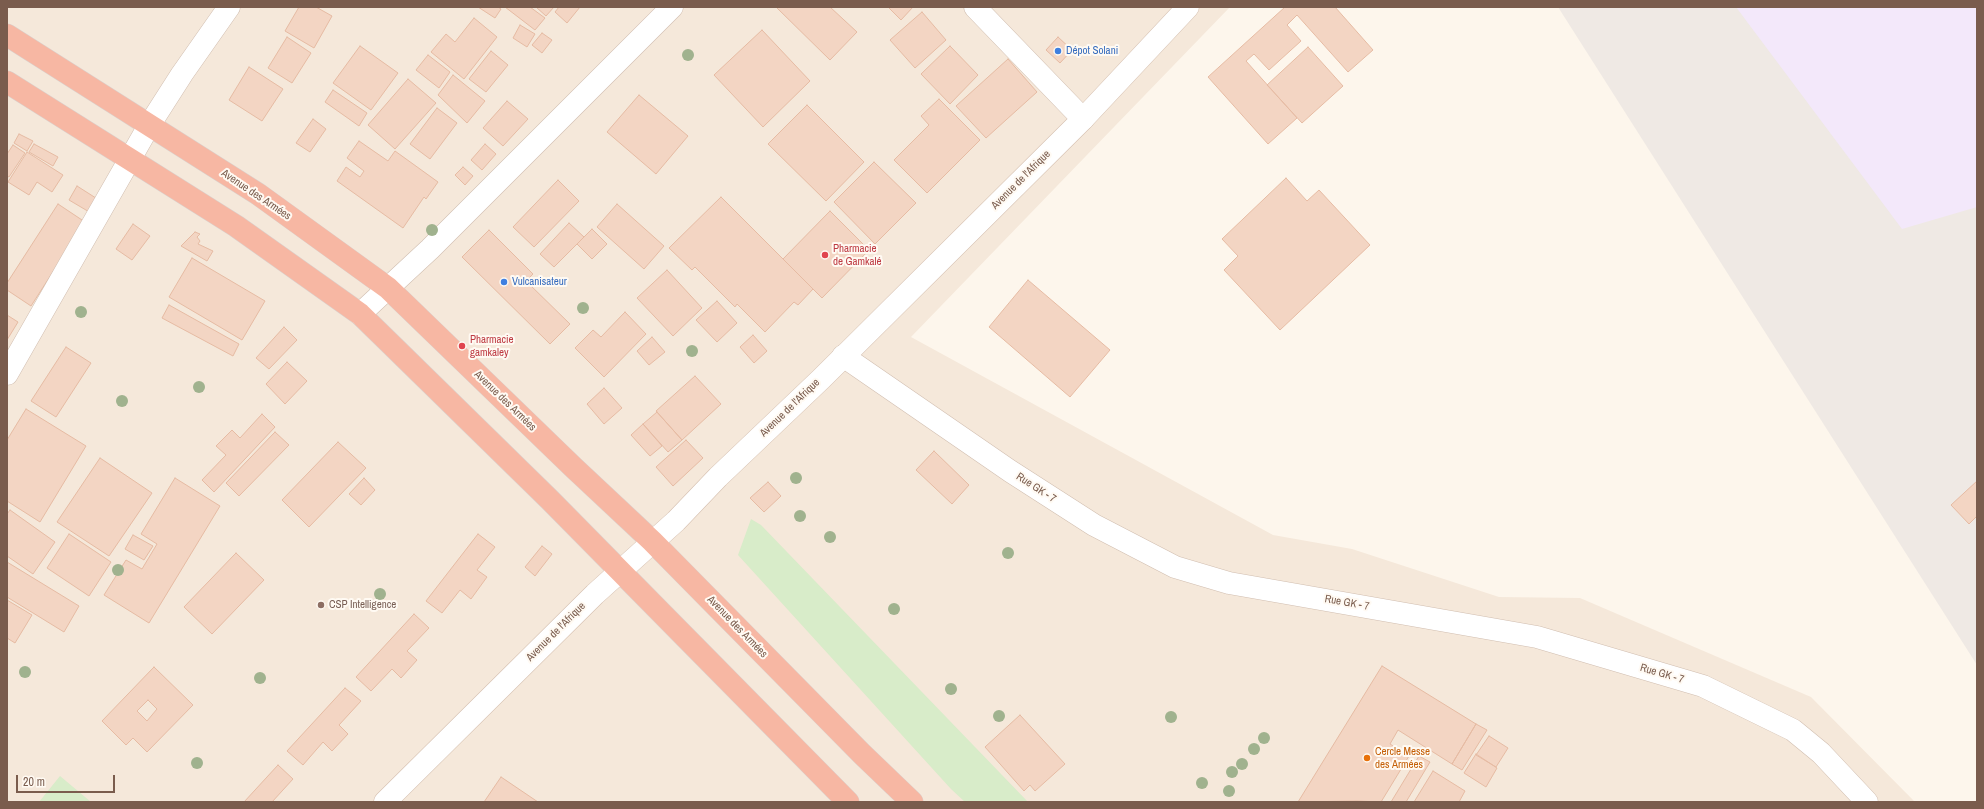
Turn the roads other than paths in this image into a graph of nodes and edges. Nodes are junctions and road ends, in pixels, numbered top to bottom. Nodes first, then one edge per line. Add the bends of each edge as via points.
1 (229, 7) edge
2 (672, 7) edge
3 (975, 7) edge
4 (1188, 7) edge
5 (7, 36) edge
6 (7, 82) edge
7 (1083, 119) junction
8 (150, 124) junction
9 (131, 159) junction
10 (388, 288) junction
11 (360, 314) junction
12 (843, 356) junction
13 (7, 374) edge
14 (652, 541) junction
15 (619, 572) junction
16 (385, 802) edge
17 (848, 802) edge
18 (912, 802) edge
19 (1867, 802) edge

1 - 8 street
2 - 10 street
3 - 7 street
4 - 7 street, Avenue de l'Afrique
5 - 8 highway, Avenue des Armées
6 - 9 highway
7 - 12 street, Avenue de l'Afrique
8 - 9 street
8 - 10 highway, Avenue des Armées via 258,194
9 - 11 highway via 236,226
9 - 13 street
10 - 11 street
10 - 14 highway, Avenue des Armées
11 - 15 highway via 544,494
12 - 14 street, Avenue de l'Afrique via 676,521
12 - 19 street, Rue GK - 7 via 1010,471 1139,550 1175,567 1229,583 1537,637 1703,686 1793,730 1821,753
14 - 15 street, Avenue de l'Afrique
14 - 18 highway, Avenue des Armées
15 - 16 street, Avenue de l'Afrique
15 - 17 highway

